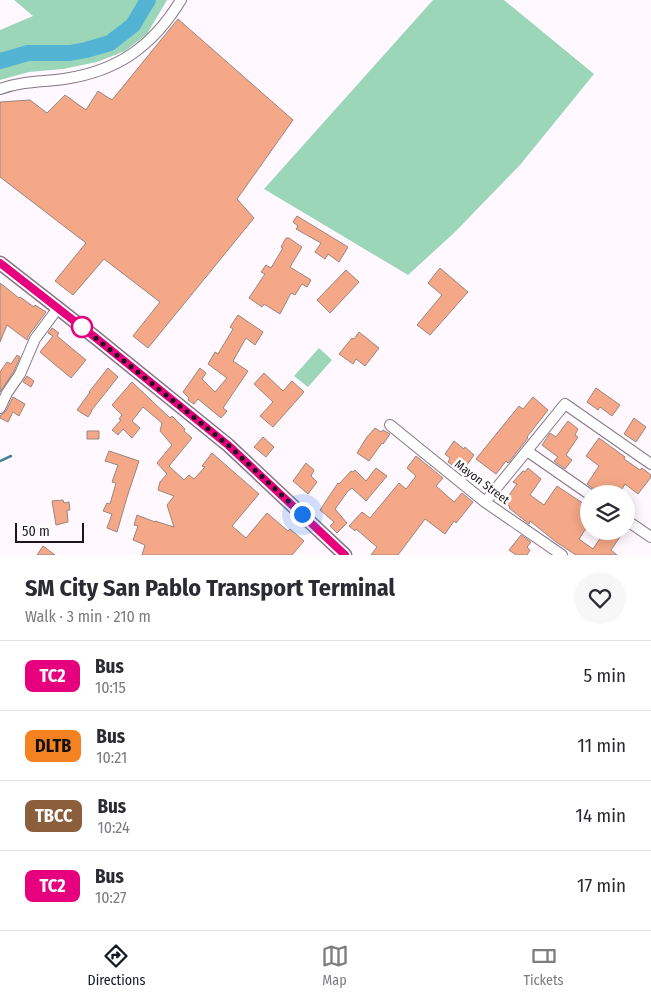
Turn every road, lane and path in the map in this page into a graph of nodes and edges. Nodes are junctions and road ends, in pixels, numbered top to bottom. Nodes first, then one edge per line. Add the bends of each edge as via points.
1 (181, 0) edge
2 (0, 89) edge
3 (0, 263) edge
4 (58, 308) junction
5 (0, 408) edge
6 (390, 425) dead end
7 (527, 451) junction
8 (651, 464) edge
9 (580, 488) edge
10 (485, 502) junction
11 (635, 526) edge
12 (651, 537) edge
13 (345, 555) edge
14 (562, 555) edge

1 - 2 street via 169,19 144,46 124,60 78,76
3 - 4 main road
4 - 5 street via 35,339
4 - 13 main road via 228,445
6 - 10 street, Mayon Street
7 - 8 street via 565,404
7 - 9 street
7 - 10 street
10 - 14 street, Mayon Street
11 - 12 street

